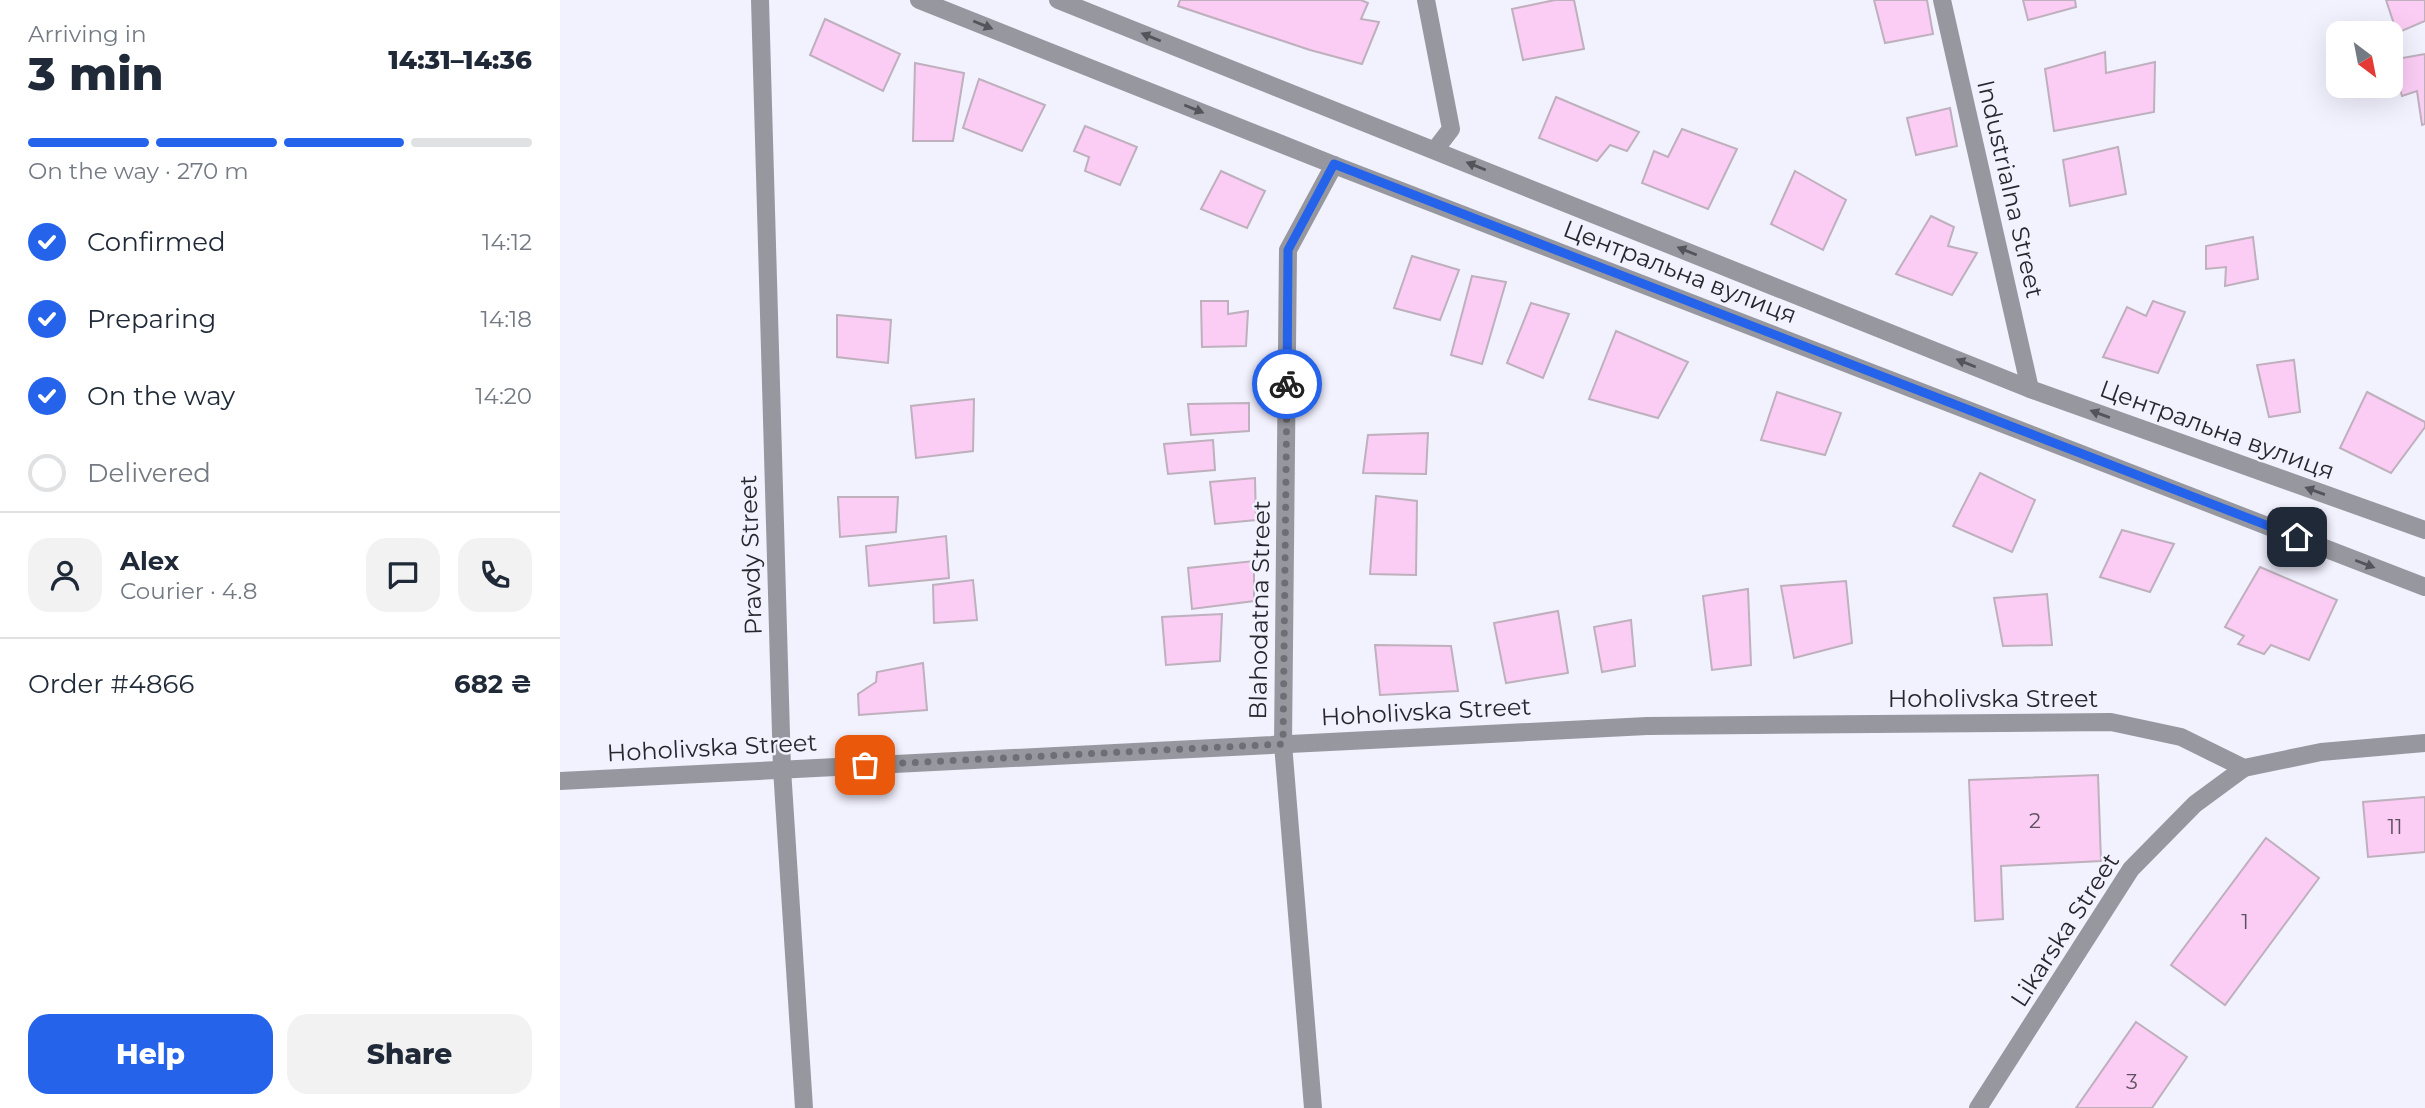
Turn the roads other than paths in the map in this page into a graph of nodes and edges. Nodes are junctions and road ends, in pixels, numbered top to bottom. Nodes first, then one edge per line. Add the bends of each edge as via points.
1 (760, 0) edge
2 (919, 0) edge
3 (1058, 0) edge
4 (1426, 0) edge
5 (1942, 0) edge
6 (1436, 150) junction
7 (1334, 164) junction
8 (2030, 389) junction
9 (2425, 530) edge
10 (2425, 587) edge
11 (2425, 743) edge
12 (1283, 744) junction
13 (2244, 768) junction
14 (782, 769) junction
15 (560, 781) edge
16 (804, 1108) edge
17 (1314, 1108) edge
18 (1978, 1108) edge

1 - 14 street, Pravdy Street
2 -> 7 street, Центральна вулиця
6 -> 3 street, Центральна вулиця
4 - 6 street via 1451,129
5 - 8 street, Industrialna Street
8 -> 6 street, Центральна вулиця
7 -> 10 street, Центральна вулиця
7 - 12 street, Blahodatna Street via 1288,250
9 -> 8 street, Центральна вулиця
11 - 13 street via 2321,752
12 - 13 street, Hoholivska Street via 1647,726 2111,722 2181,737
12 - 14 street, Hoholivska Street
12 - 17 street, Blahodatna Street
13 - 18 street, Likarska Street via 2194,804 2131,869
14 - 15 street, Hoholivska Street
14 - 16 street, Pravdy Street

